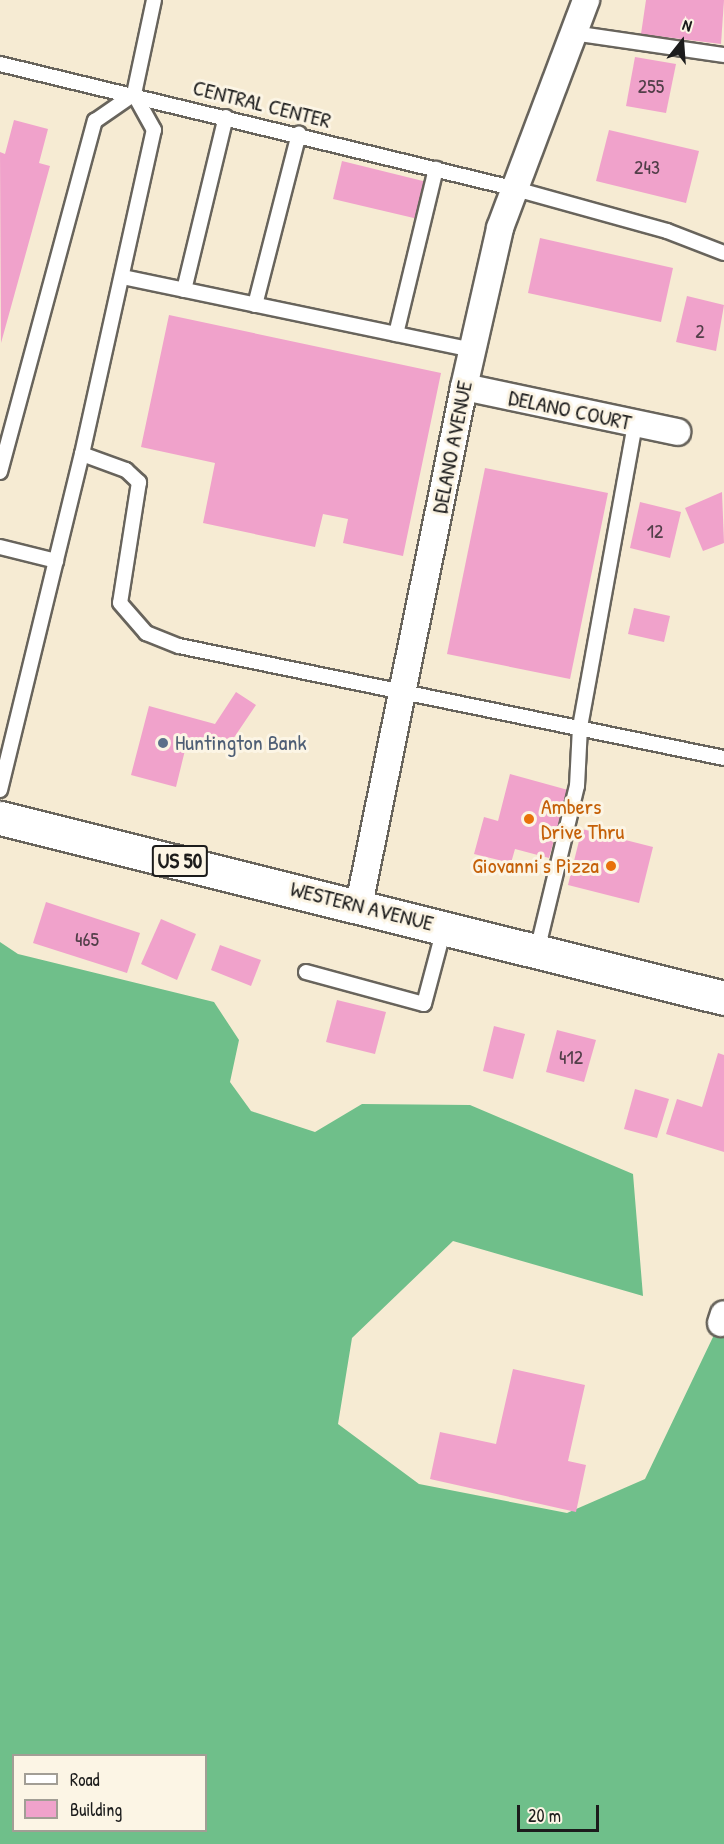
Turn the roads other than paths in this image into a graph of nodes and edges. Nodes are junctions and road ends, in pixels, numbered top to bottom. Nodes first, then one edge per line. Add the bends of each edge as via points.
1 (154, 0) edge
2 (586, 0) edge
3 (573, 33) junction
4 (724, 55) edge
5 (0, 64) edge
6 (134, 93) junction
7 (226, 117) junction
8 (299, 134) junction
9 (436, 169) junction
10 (512, 188) junction
11 (724, 253) edge
12 (123, 277) junction
13 (184, 291) junction
14 (255, 305) junction
15 (396, 334) junction
16 (472, 350) junction
17 (464, 387) junction
18 (635, 423) junction
19 (677, 432) dead end
20 (82, 454) junction
21 (0, 472) edge
22 (0, 547) edge
23 (56, 561) junction
24 (405, 689) junction
25 (580, 727) junction
26 (724, 758) edge
27 (0, 790) edge
28 (0, 818) edge
29 (359, 905) junction
30 (444, 927) junction
31 (536, 951) junction
32 (306, 972) dead end
33 (724, 998) edge

1 - 6 lane
2 - 3 street, DELANO AVENUE
3 - 4 lane
3 - 10 street, DELANO AVENUE
5 - 6 lane, CENTRAL CENTER
6 - 7 lane, CENTRAL CENTER
6 - 12 lane via 154,130
6 - 21 lane via 95,121
7 - 8 lane, CENTRAL CENTER
7 - 13 lane
8 - 9 lane, CENTRAL CENTER
8 - 14 lane
9 - 10 lane, CENTRAL CENTER
9 - 15 lane
10 - 11 lane, CENTRAL CENTER via 667,231
10 - 16 street, DELANO AVENUE
12 - 13 lane
12 - 20 lane
13 - 14 lane
14 - 15 lane
15 - 16 lane
16 - 17 street, DELANO AVENUE
17 - 18 street, DELANO COURT
17 - 24 street, DELANO AVENUE
18 - 19 street, DELANO COURT
18 - 25 lane
20 - 23 lane
20 - 24 lane via 126,470 139,482 120,603 146,633 179,646
22 - 23 lane
23 - 27 lane
24 - 25 lane
24 - 29 street, DELANO AVENUE
25 - 26 lane
25 - 31 lane via 577,786
28 - 29 main road, WESTERN AVENUE / US 50
29 - 30 main road, WESTERN AVENUE / US 50
30 - 31 main road, WESTERN AVENUE / US 50
30 - 32 lane via 424,1004
31 - 33 main road, WESTERN AVENUE / US 50

